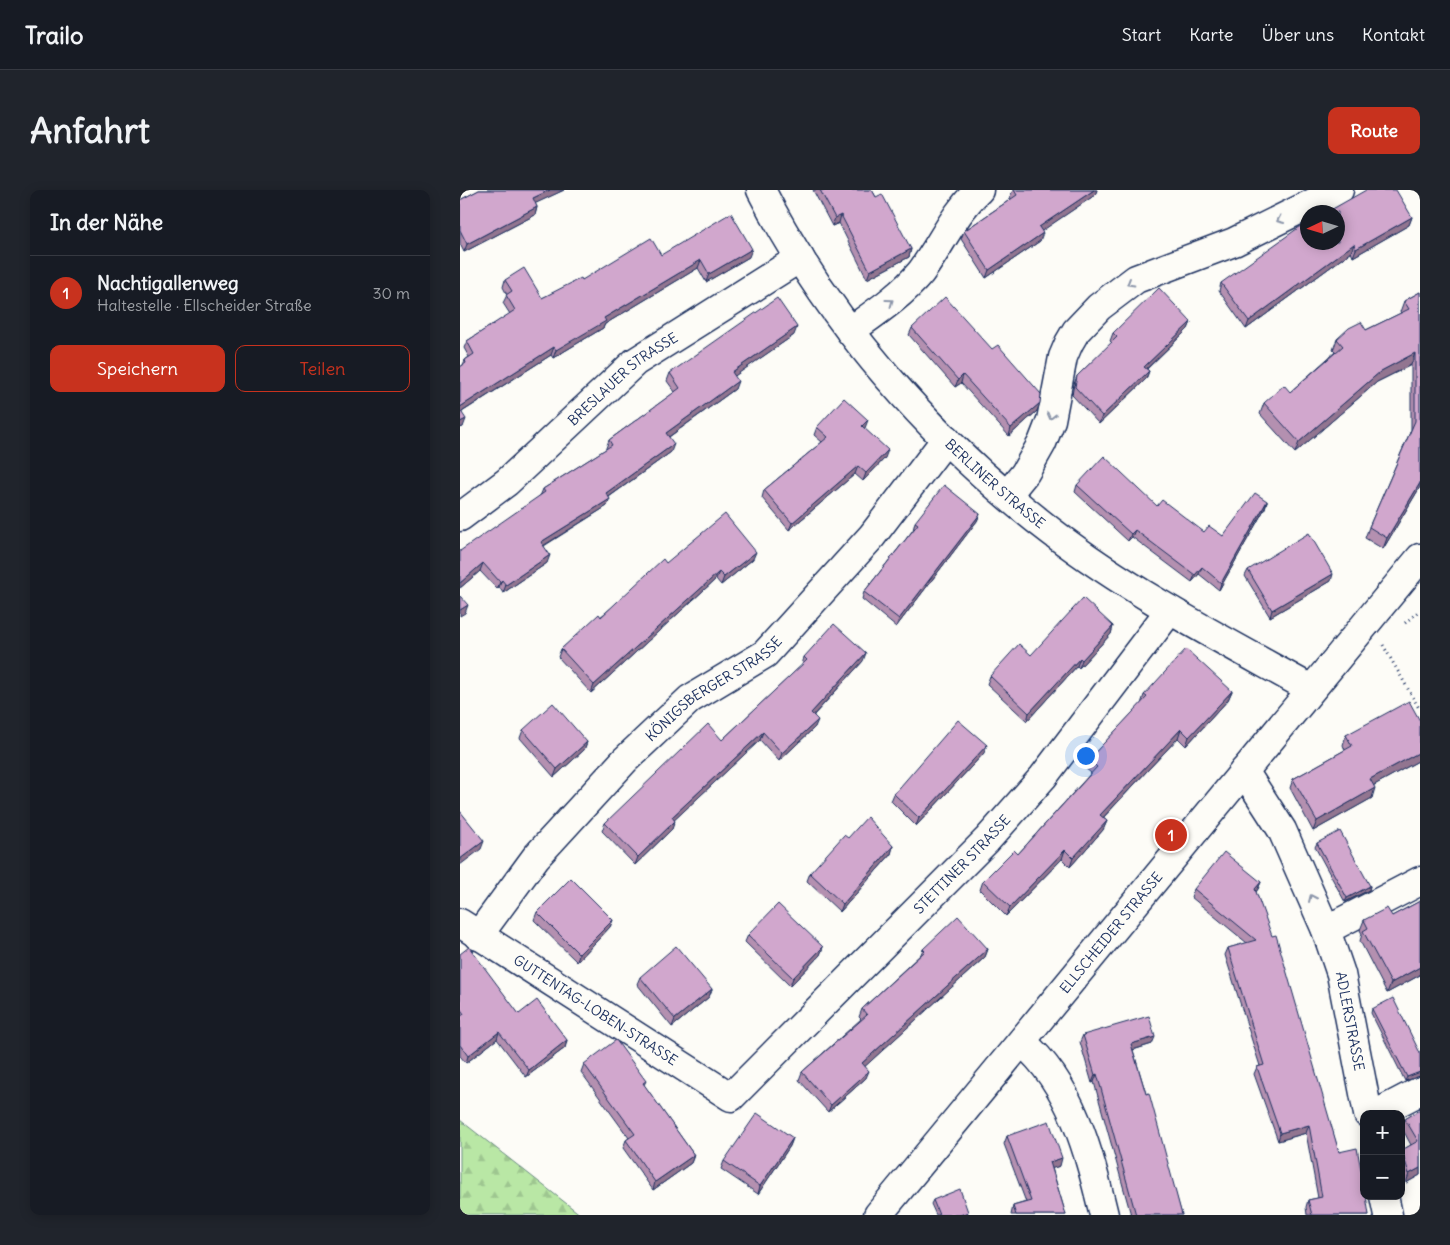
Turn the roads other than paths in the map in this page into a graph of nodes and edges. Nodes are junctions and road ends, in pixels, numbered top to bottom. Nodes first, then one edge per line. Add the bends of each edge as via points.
1 (761, 190) edge
2 (978, 190) edge
3 (1339, 190) edge
4 (800, 258) junction
5 (850, 331) junction
6 (946, 439) junction
7 (1008, 495) junction
8 (460, 517) edge
9 (1420, 558) edge
10 (1170, 610) junction
11 (1311, 689) junction
12 (1244, 771) junction
13 (1420, 881) edge
14 (469, 929) edge
15 (1326, 930) junction
16 (1022, 1042) junction
17 (1420, 1091) edge
18 (731, 1097) joint
19 (1367, 1110) edge
20 (1384, 1110) edge
21 (1385, 1200) edge
22 (878, 1215) edge
23 (1104, 1215) edge
24 (1388, 1215) edge

1 - 4 street, BERLINER STRASSE
5 -> 2 street via 901,294
3 -> 7 street via 1234,242 1136,279 1099,307 1076,330 1069,343 1063,357 1051,420 1042,443
4 - 5 street, BERLINER STRASSE
4 - 8 street, BRESLAUER STRASSE via 635,362 507,482
5 - 6 street, BERLINER STRASSE via 895,386
6 - 7 street, BERLINER STRASSE
6 - 14 street, KÖNIGSBERGER STRASSE via 872,536 765,654 690,699 625,760
7 - 10 street, BERLINER STRASSE via 1051,532
9 - 11 street, ELLSCHEIDER STRASSE
10 - 11 street, BERLINER STRASSE
10 - 18 street, STETTINER STRASSE via 1043,777 988,840
11 - 12 street, ELLSCHEIDER STRASSE
15 -> 12 street, ADLERSTRASSE via 1282,830
12 - 16 street, ELLSCHEIDER STRASSE
13 - 15 street
14 - 18 street, GUTTENTAG-LOBEN-STRASSE
15 - 19 street, ADLERSTRASSE via 1341,974
16 - 22 street, ELLSCHEIDER STRASSE
16 - 23 street via 1037,1054 1073,1112
17 - 20 street
21 - 24 street

